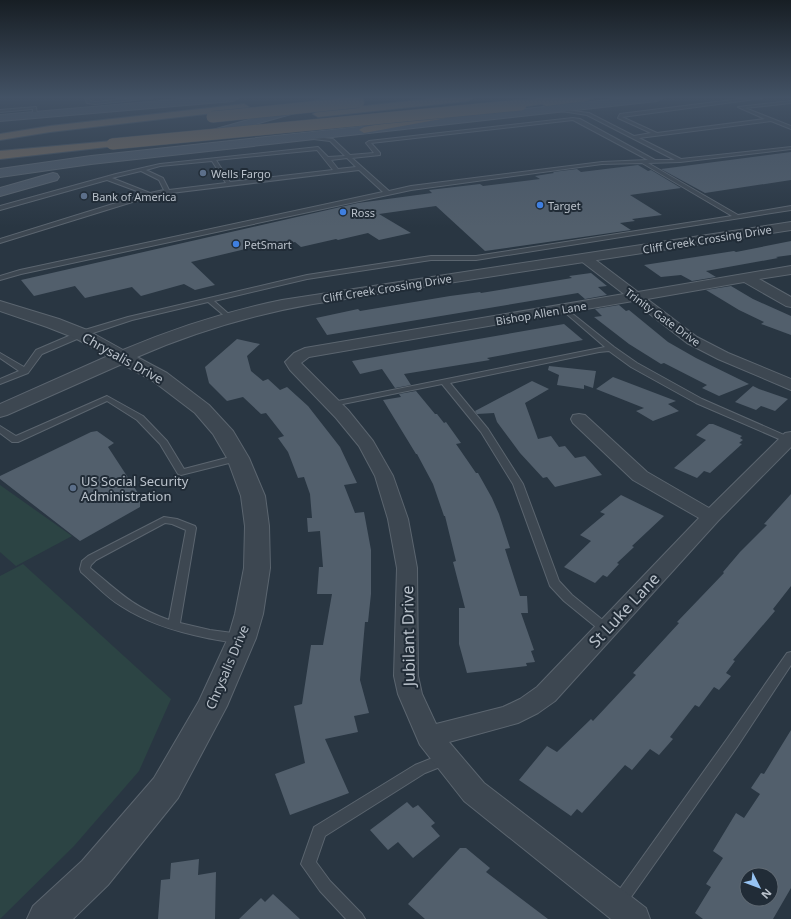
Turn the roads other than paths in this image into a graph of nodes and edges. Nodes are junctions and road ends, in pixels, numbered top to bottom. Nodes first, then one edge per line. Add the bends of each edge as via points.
1 (55, 141) edge
2 (145, 141) edge
3 (159, 141) edge
4 (169, 141) edge
5 (191, 141) edge
6 (266, 141) edge
7 (332, 141) edge
8 (374, 141) edge
9 (616, 141) edge
10 (641, 141) edge
11 (0, 147) edge
12 (791, 148) edge
13 (160, 150) junction
14 (0, 155) edge
15 (132, 155) junction
16 (349, 157) junction
17 (213, 159) junction
18 (91, 160) junction
19 (327, 160) junction
20 (680, 161) junction
21 (643, 162) junction
22 (654, 162) junction
23 (360, 168) junction
24 (141, 169) junction
25 (337, 171) junction
26 (0, 173) edge
27 (107, 178) junction
28 (229, 184) junction
29 (0, 185) edge
30 (142, 191) junction
31 (167, 191) junction
32 (0, 192) edge
33 (388, 193) junction
34 (149, 194) junction
35 (0, 208) edge
36 (791, 208) edge
37 (92, 212) junction
38 (738, 217) junction
39 (791, 226) edge
40 (0, 241) edge
41 (585, 258) junction
42 (791, 270) edge
43 (0, 278) edge
44 (747, 278) junction
45 (636, 297) junction
46 (209, 300) junction
47 (791, 303) edge
48 (0, 306) edge
49 (564, 310) junction
50 (229, 317) junction
51 (81, 334) junction
52 (611, 349) junction
53 (0, 355) edge
54 (124, 357) junction
55 (293, 362) joint
56 (25, 371) junction
57 (444, 381) junction
58 (0, 382) edge
59 (791, 385) edge
60 (333, 404) junction
61 (0, 411) edge
62 (579, 419) dead end
63 (0, 429) edge
64 (790, 439) edge
65 (238, 458) junction
66 (711, 517) junction
67 (174, 625) junction
68 (606, 629) junction
69 (242, 638) junction
70 (791, 656) edge
71 (430, 737) junction
72 (446, 758) junction
73 (617, 904) junction
74 (46, 919) edge
75 (357, 919) edge
76 (635, 919) edge

1 - 11 highway
2 - 14 highway, bridge
3 - 18 main road
4 - 13 main road via 161,144
5 - 13 main road
6 - 13 main road
7 - 16 lane
8 - 16 lane via 368,143 378,154
9 - 22 lane
10 - 20 lane
12 - 20 lane
13 - 15 main road
15 - 18 main road
15 - 32 main road
16 - 19 lane
16 - 23 lane
17 - 19 lane via 318,148
17 - 24 lane
17 - 28 lane
18 - 26 main road
18 - 29 main road
19 - 25 lane
20 - 22 lane
21 - 22 lane
21 - 33 lane via 602,163
21 - 38 lane
23 - 25 lane
23 - 33 lane
24 - 27 lane
24 - 31 lane via 161,179
25 - 28 lane
27 - 30 lane
27 - 35 lane
28 - 31 lane
30 - 34 lane
30 - 37 lane via 88,207 87,209
31 - 34 lane
33 - 43 lane
34 - 37 lane
36 - 38 lane
37 - 40 lane
38 - 46 lane via 476,258 431,258 308,277
39 - 41 street, Cliff Creek Crossing Drive
41 - 45 street, Trinity Gate Drive
41 - 50 street, Cliff Creek Crossing Drive via 313,299
42 - 44 street, Bishop Allen Lane
44 - 45 street, Bishop Allen Lane
44 - 47 street
45 - 49 street, Bishop Allen Lane
45 - 59 street, Trinity Gate Drive via 692,340
46 - 50 lane
46 - 51 lane via 130,318
48 - 51 street, Chrysalis Drive
49 - 52 lane
49 - 55 street, Bishop Allen Lane via 305,353
50 - 54 street, Cliff Creek Crossing Drive
51 - 54 street, Chrysalis Drive
51 - 56 lane via 39,352
52 - 57 lane
52 - 64 lane via 634,365 699,401
53 - 56 lane
54 - 61 street, Cliff Creek Crossing Drive
54 - 65 street, Chrysalis Drive via 160,377 202,409 222,431
55 - 60 street, Jubilant Drive
56 - 58 lane
57 - 60 lane
57 - 68 lane via 485,432 518,484 554,583
60 - 71 street, Jubilant Drive via 367,445 384,476 398,519 407,568 406,676 410,694
62 - 66 street via 640,476
63 - 65 lane via 15,440 107,398 140,418 164,443 181,472
64 - 66 street, St Luke Lane
65 - 69 street, Chrysalis Drive via 253,496 257,526 257,568
66 - 68 street, St Luke Lane
67 - 67 lane via 159,622 124,603 85,569 86,564 92,558 164,520 191,528
67 - 69 lane via 209,634
68 - 71 street, St Luke Lane via 546,694 529,706 508,716
69 - 74 street, Chrysalis Drive via 212,706 166,788 95,873
70 - 73 lane
71 - 72 street, Jubilant Drive
72 - 73 street, Jubilant Drive via 474,792
72 - 75 lane via 420,769 319,832 308,864
73 - 76 street, Jubilant Drive

